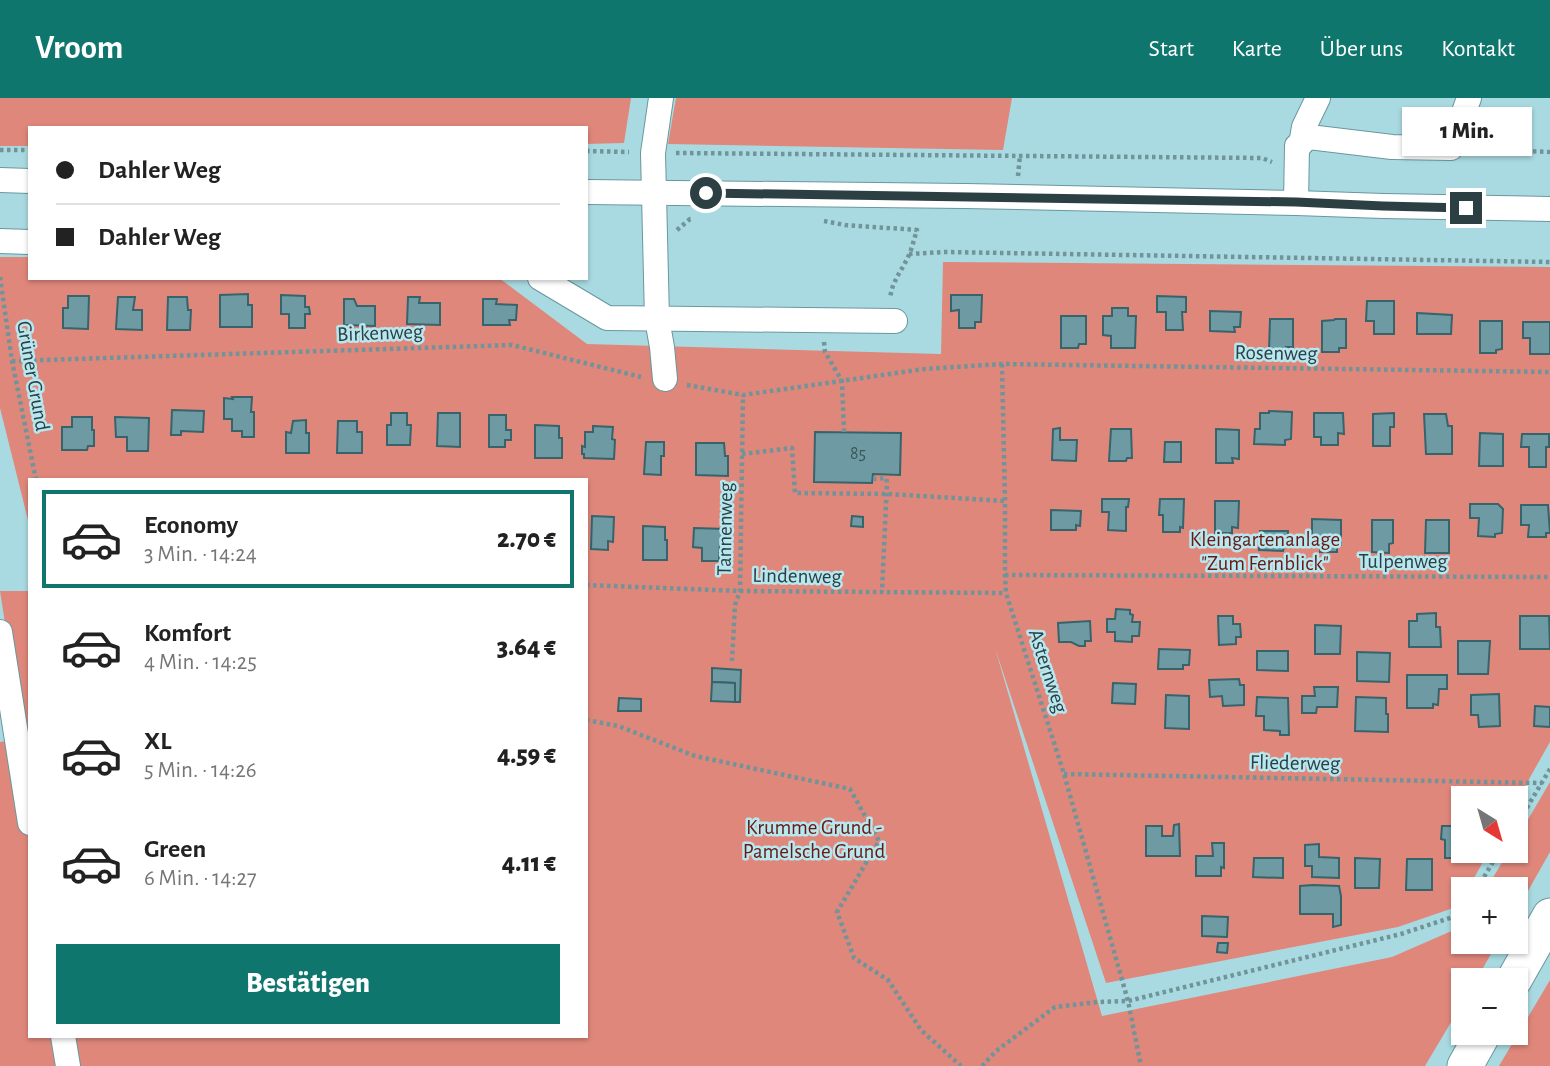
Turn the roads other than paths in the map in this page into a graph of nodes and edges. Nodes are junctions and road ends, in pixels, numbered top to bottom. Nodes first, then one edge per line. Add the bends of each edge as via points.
1 (661, 98) edge
2 (1318, 98) edge
3 (1469, 98) edge
4 (1301, 144) junction
5 (0, 180) edge
6 (28, 180) edge
7 (588, 192) edge
8 (654, 192) junction
9 (1296, 202) junction
10 (1550, 209) edge
11 (0, 241) edge
12 (28, 242) edge
13 (543, 280) edge
14 (657, 319) junction
15 (895, 321) dead end
16 (665, 379) road end
17 (0, 632) edge
18 (28, 810) edge
19 (1550, 916) edge
20 (1521, 968) edge
21 (63, 1038) edge
22 (1477, 1045) edge
23 (68, 1066) edge
24 (1465, 1066) edge

1 - 8 street via 653,153
2 - 4 street
3 - 4 street via 1451,148 1391,147 1309,137
4 - 9 street via 1297,146
5 - 6 street
7 - 8 street
8 - 9 street
8 - 14 street
9 - 10 street
11 - 12 street
13 - 14 street via 607,318
14 - 15 street
14 - 16 street
17 - 18 street
19 - 20 highway
21 - 23 street
22 - 24 highway

